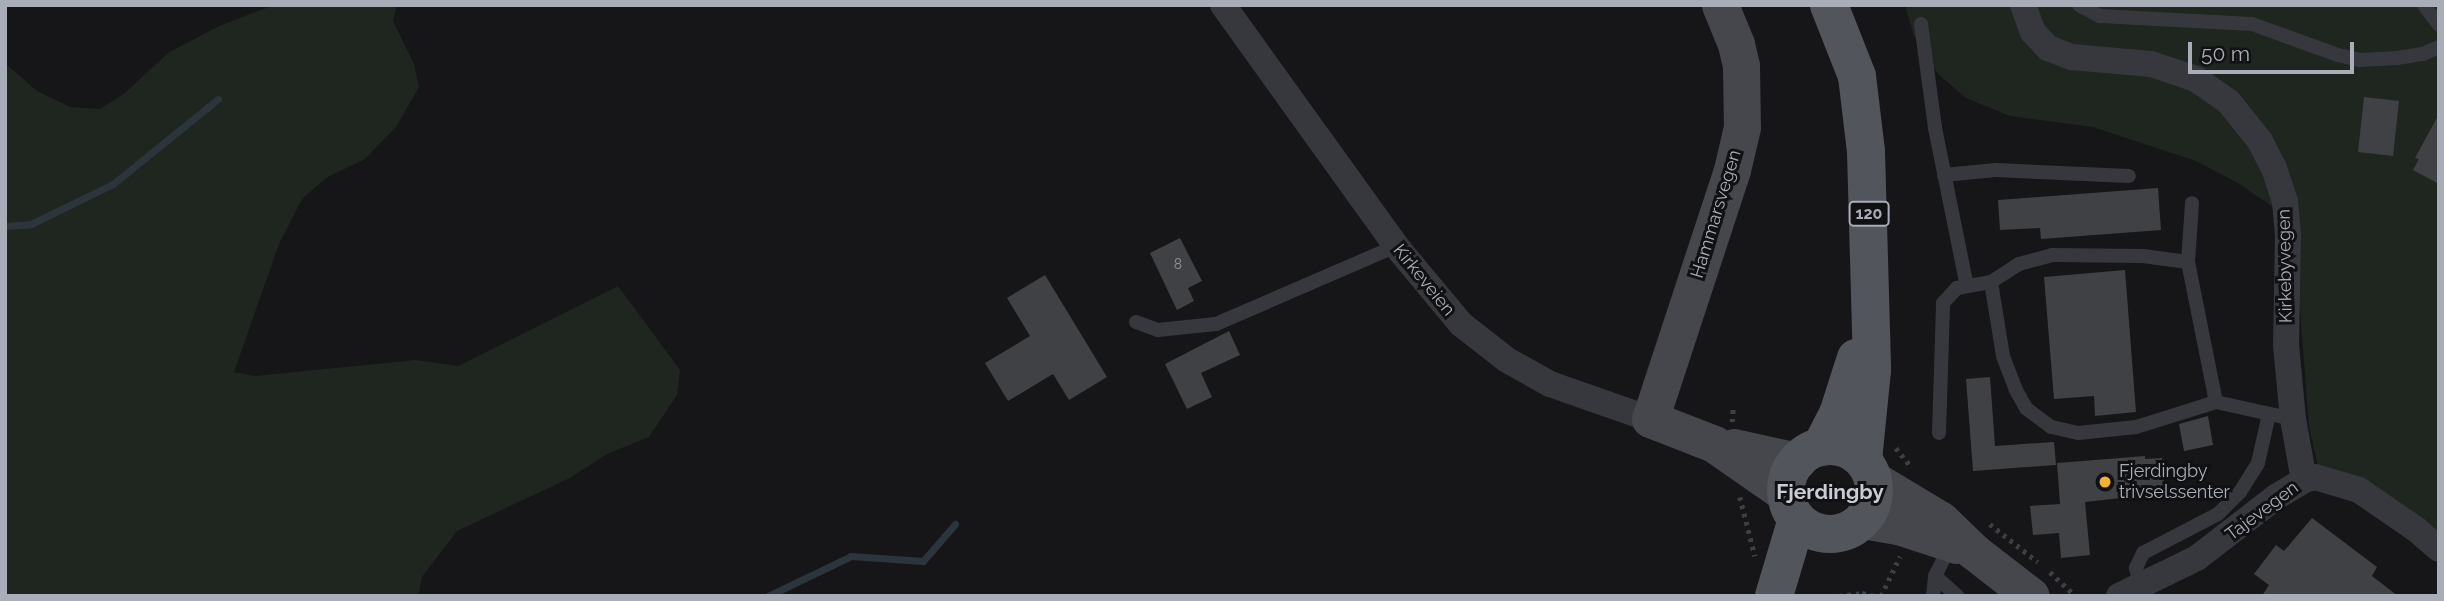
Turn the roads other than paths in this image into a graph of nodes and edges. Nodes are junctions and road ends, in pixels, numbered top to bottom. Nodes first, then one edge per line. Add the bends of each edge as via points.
1 (1223, 5) edge
2 (1720, 5) edge
3 (1829, 5) edge
4 (2023, 5) edge
5 (2079, 5) edge
6 (2424, 5) edge
7 (1920, 24) dead end
8 (2439, 25) edge
9 (2439, 47) edge
10 (1944, 175) junction
11 (2129, 176) dead end
12 (2192, 203) dead end
13 (1396, 246) junction
14 (2188, 262) junction
15 (1991, 282) junction
16 (1967, 286) junction
17 (1870, 312) junction
18 (1136, 322) dead end
19 (2216, 402) junction
20 (2281, 417) junction
21 (1650, 419) junction
22 (1939, 433) dead end
23 (1868, 470) junction
24 (2304, 480) junction
25 (1801, 481) junction
26 (1848, 527) junction
27 (1961, 543) junction
28 (2439, 549) edge
29 (1935, 576) junction
30 (1766, 579) edge
31 (2130, 591) edge
32 (1794, 596) edge
33 (1933, 596) edge
34 (1956, 596) edge
35 (2031, 596) edge

1 - 13 street, Kirkeveien
2 - 21 street, Hammarsvegen via 1741,66 1742,127
3 - 17 main road, 120 via 1851,56 1861,96 1869,200
4 - 20 street, Kirkebyvegen via 2033,32 2048,48 2072,57 2151,64 2196,79 2228,101 2260,141 2285,201 2288,234
5 - 9 lane via 2100,16 2252,23 2360,60 2423,54
6 - 8 lane
7 - 10 lane
10 - 11 lane via 1996,170
10 - 16 lane
12 - 14 lane
13 - 18 lane via 1216,324 1158,330
13 - 21 street, Kirkeveien via 1454,317 1507,360 1571,394
14 - 15 lane via 2143,256 2052,255 2019,264
14 - 19 lane
15 - 16 lane
15 - 19 lane via 2003,356 2016,390 2026,408 2050,427 2078,433 2136,428
16 - 22 lane via 1948,294 1940,313
17 - 23 main road, 120
17 - 25 main road, 120 via 1847,389
19 - 20 lane
20 - 24 street, Kirkebyvegen
20 - 31 lane via 2240,492 2218,514 2143,553
21 - 25 street, Kirkeveien
23 - 25 main road via 1844,449
23 - 26 main road, 120 via 1873,500
23 - 27 street via 1925,509
24 - 28 street, Tajevegen via 2326,479 2359,490
24 - 31 street, Tajevegen via 2197,558
25 - 26 main road via 1814,531
25 - 30 main road, 120
26 - 27 street via 1898,526
26 - 32 main road, 120
27 - 29 lane
27 - 35 street
29 - 33 lane
29 - 34 lane

